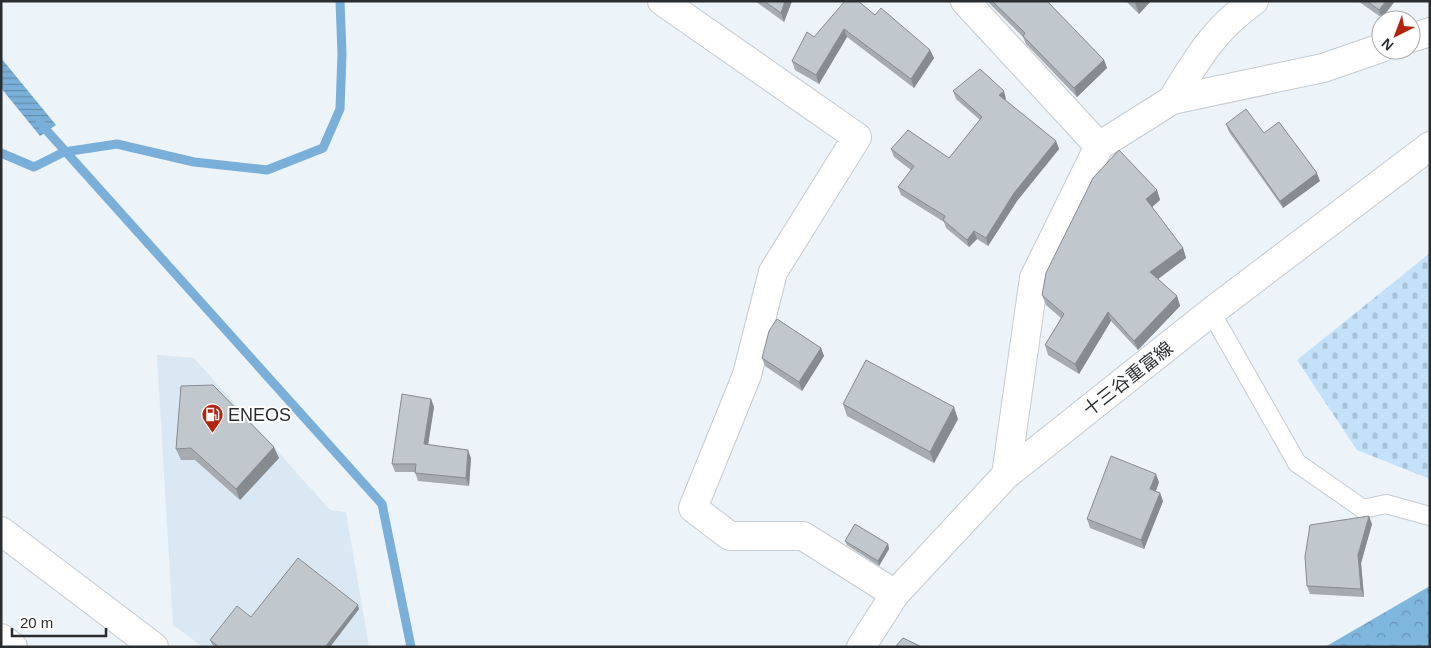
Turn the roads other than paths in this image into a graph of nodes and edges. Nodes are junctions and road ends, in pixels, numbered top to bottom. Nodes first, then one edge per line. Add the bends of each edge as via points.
1 (662, 1) edge
2 (965, 1) edge
3 (1254, 1) edge
4 (1371, 51) edge
5 (1172, 100) junction
6 (1099, 146) junction
7 (1430, 146) edge
8 (1211, 312) junction
9 (1006, 475) junction
10 (1430, 516) edge
11 (1, 531) edge
12 (895, 594) junction
13 (1, 638) edge
14 (13, 647) edge
15 (154, 647) edge
16 (861, 647) edge

1 - 12 main road via 856,138 773,272 747,375 693,508 730,536 803,536
2 - 6 main road
3 - 5 main road via 1236,14 1204,48
4 - 5 main road via 1323,68
5 - 6 main road
6 - 9 main road via 1034,278
7 - 8 main road, 十三谷重富線
8 - 9 main road, 十三谷重富線
8 - 10 lane via 1297,463 1363,509 1386,504
9 - 12 main road, 十三谷重富線
11 - 15 main road
12 - 16 main road, 十三谷重富線
13 - 14 main road

